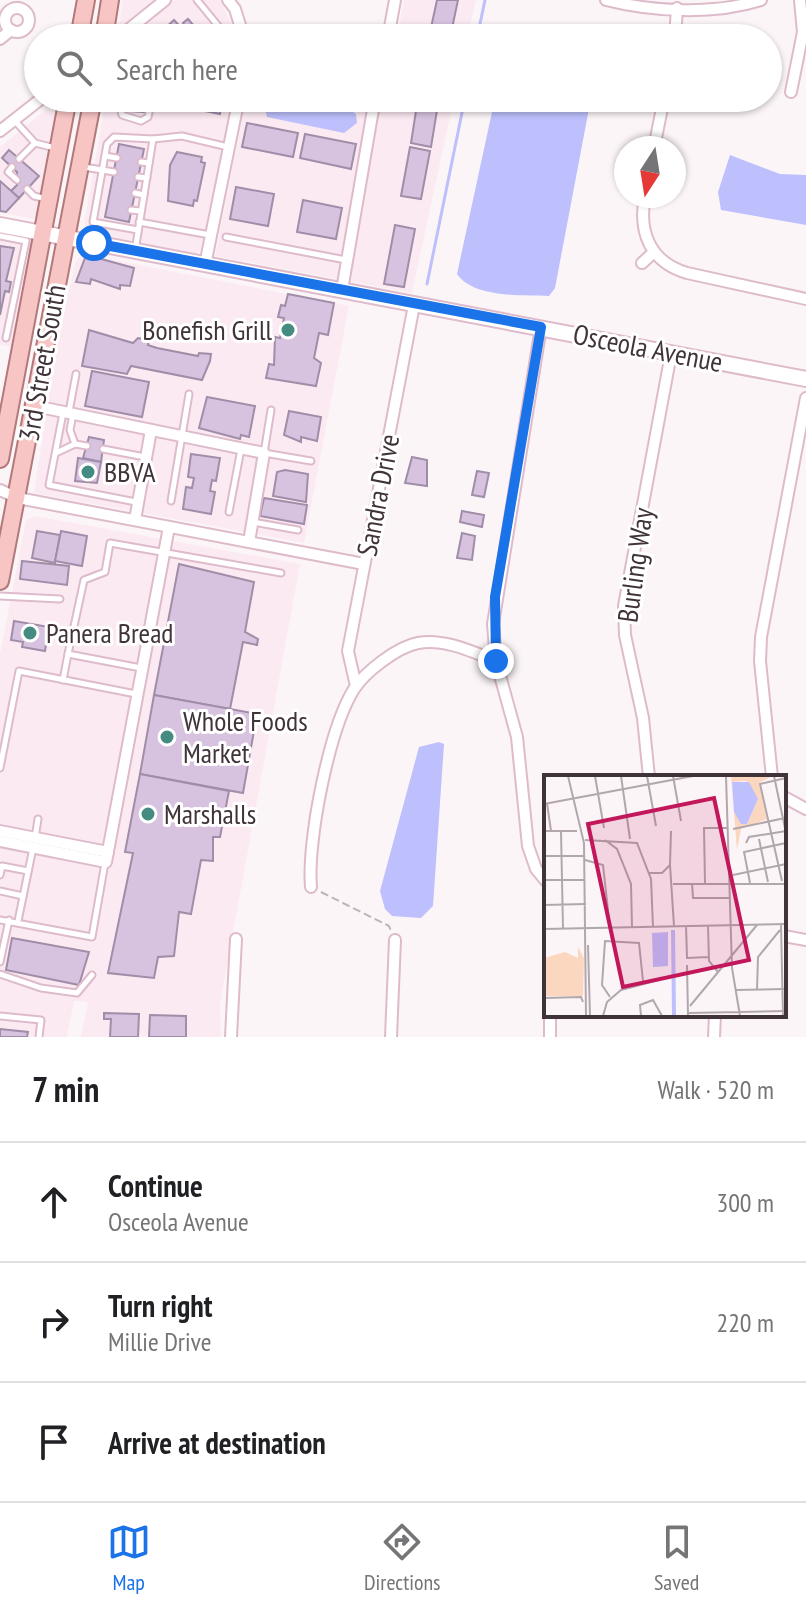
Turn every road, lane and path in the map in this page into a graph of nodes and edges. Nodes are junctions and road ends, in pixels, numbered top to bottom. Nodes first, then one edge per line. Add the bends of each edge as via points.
1 (86, 0) edge
2 (110, 0) edge
3 (165, 0) edge
4 (197, 0) edge
5 (228, 0) edge
6 (395, 0) edge
7 (606, 0) edge
8 (761, 0) edge
9 (800, 0) edge
10 (153, 4) edge
11 (24, 5) edge
12 (677, 8) junction
13 (3, 13) edge
14 (82, 24) edge
15 (106, 24) edge
16 (135, 24) edge
17 (217, 24) edge
18 (240, 24) edge
19 (391, 24) edge
20 (676, 24) edge
21 (24, 28) edge
22 (11, 30) junction
23 (0, 39) edge
24 (791, 92) dead end
25 (24, 112) edge
26 (66, 112) edge
27 (90, 112) edge
28 (121, 112) edge
29 (149, 112) edge
30 (236, 112) edge
31 (373, 112) edge
32 (661, 112) edge
33 (14, 120) junction
34 (0, 131) edge
35 (656, 136) edge
36 (153, 139) junction
37 (35, 143) junction
38 (228, 147) junction
39 (60, 150) junction
40 (105, 156) junction
41 (117, 158) dead end
42 (19, 159) dead end
43 (141, 162) dead end
44 (149, 163) junction
45 (79, 166) junction
46 (12, 167) dead end
47 (102, 170) junction
48 (114, 172) dead end
49 (138, 177) dead end
50 (147, 178) junction
51 (17, 180) dead end
52 (100, 186) junction
53 (110, 188) dead end
54 (27, 189) dead end
55 (135, 193) dead end
56 (144, 195) junction
57 (51, 200) junction
58 (96, 203) junction
59 (107, 205) dead end
60 (644, 208) edge
61 (131, 210) dead end
62 (141, 211) junction
63 (139, 222) junction
64 (138, 230) junction
65 (5, 231) edge
66 (44, 234) junction
67 (211, 235) junction
68 (226, 237) dead end
69 (66, 238) junction
70 (135, 252) junction
71 (654, 252) junction
72 (347, 260) junction
73 (642, 263) dead end
74 (205, 265) junction
75 (342, 290) junction
76 (806, 299) edge
77 (414, 305) junction
78 (541, 327) junction
79 (3, 337) edge
80 (24, 342) junction
81 (671, 354) junction
82 (76, 374) dead end
83 (806, 379) edge
84 (189, 394) dead end
85 (806, 398) edge
86 (35, 406) junction
87 (271, 410) dead end
88 (68, 413) junction
89 (151, 430) junction
90 (182, 436) junction
91 (75, 444) junction
92 (87, 446) dead end
93 (241, 448) junction
94 (103, 449) dead end
95 (264, 453) junction
96 (55, 455) junction
97 (146, 457) junction
98 (0, 459) edge
99 (311, 461) dead end
100 (0, 490) edge
101 (18, 498) junction
102 (171, 501) dead end
103 (138, 502) junction
104 (229, 512) dead end
105 (135, 520) junction
106 (252, 522) junction
107 (169, 527) junction
108 (298, 530) dead end
109 (249, 542) junction
110 (164, 553) junction
111 (364, 564) junction
112 (281, 573) dead end
113 (0, 581) edge
114 (0, 596) edge
115 (60, 599) dead end
116 (68, 654) junction
117 (496, 661) junction
118 (142, 668) junction
119 (63, 680) junction
120 (356, 686) junction
121 (137, 695) junction
122 (0, 768) edge
123 (649, 775) edge
124 (772, 775) edge
125 (786, 798) edge
126 (806, 809) edge
127 (38, 819) dead end
128 (0, 831) edge
129 (0, 841) edge
130 (34, 843) junction
131 (107, 857) junction
132 (28, 871) junction
133 (0, 875) edge
134 (544, 879) edge
135 (311, 887) joint
136 (0, 891) edge
137 (23, 896) junction
138 (0, 920) edge
139 (9, 920) junction
140 (18, 921) junction
141 (786, 936) edge
142 (236, 939) dead end
143 (395, 940) joint
144 (806, 940) edge
145 (0, 962) edge
146 (0, 974) edge
147 (92, 975) dead end
148 (0, 1016) edge
149 (715, 1017) edge
150 (39, 1037) edge
151 (231, 1037) edge
152 (391, 1037) edge
153 (714, 1037) edge

1 - 14 main road
2 - 15 main road
3 - 10 street
4 - 17 lane
5 - 18 street
6 - 19 street
7 - 12 street
8 - 12 street via 713,9
9 - 24 street via 803,32
10 - 16 street
11 - 13 street
12 - 20 street
13 - 22 street
21 - 22 street
22 - 23 street
25 - 33 street
26 - 39 main road, 3rd Street South
27 - 45 main road, 3rd Street South
28 - 29 lane via 141,121
30 - 38 street
31 - 72 street
32 - 35 street
33 - 34 street
33 - 37 lane
36 - 38 lane via 182,136
36 - 40 lane via 114,137
36 - 44 lane
37 - 39 lane
37 - 42 lane
38 - 67 street
39 - 57 main road, 3rd Street South
40 - 41 lane
40 - 47 lane
43 - 44 lane
44 - 50 lane
45 - 47 lane
45 - 69 main road, 3rd Street South
46 - 51 lane via 8,172
47 - 48 lane
47 - 52 lane
49 - 50 lane
50 - 56 lane
52 - 53 lane
52 - 58 lane
54 - 57 lane
55 - 56 lane
56 - 62 lane
57 - 66 main road, 3rd Street South
58 - 59 lane
58 - 64 lane via 93,222
60 - 71 street via 642,225
61 - 62 lane
62 - 63 lane
63 - 64 lane
63 - 67 lane
64 - 70 lane
65 - 66 street, Osceola Avenue
65 - 79 lane via 26,241
66 - 69 street, Osceola Avenue
66 - 80 main road, 3rd Street South
67 - 74 street
68 - 72 lane
69 - 70 street, Osceola Avenue
69 - 86 main road, 3rd Street South
70 - 74 street, Osceola Avenue
71 - 73 street
71 - 76 street via 678,270
72 - 75 street
74 - 75 street, Osceola Avenue
75 - 77 street, Osceola Avenue
77 - 78 street, Osceola Avenue
77 - 111 street, Sandra Drive
78 - 81 street, Osceola Avenue
78 - 117 street via 495,597
79 - 80 lane
80 - 98 main road, 3rd Street South
81 - 83 street, Osceola Avenue
81 - 123 street, Burling Way via 624,606
82 - 88 lane
84 - 90 lane
85 - 124 street via 761,637
86 - 88 street
86 - 101 main road, 3rd Street South
87 - 95 lane
88 - 89 street
88 - 91 lane
88 - 96 lane
89 - 90 street
89 - 97 street
90 - 93 street
90 - 102 lane
91 - 92 lane
91 - 96 lane
93 - 95 street
93 - 104 lane
94 - 97 lane
95 - 99 lane
95 - 106 street
96 - 103 lane via 49,485
97 - 103 street
100 - 101 street
101 - 105 street
101 - 113 main road, 3rd Street South
103 - 105 street
105 - 107 street
106 - 108 lane
106 - 109 street
107 - 109 street
107 - 110 street
109 - 111 street
110 - 112 lane
110 - 116 lane via 110,543 105,572 84,580
110 - 118 street
111 - 120 street, Sandra Drive via 348,651
114 - 115 lane
116 - 118 lane
116 - 119 lane
117 - 120 street via 456,646 416,643
117 - 134 street via 517,737 528,846
118 - 121 street
119 - 121 lane
119 - 122 lane via 19,671
120 - 135 street via 329,761
121 - 131 street
125 - 126 street
127 - 130 lane
128 - 130 street
129 - 130 street
130 - 131 street
130 - 132 lane
131 - 140 lane via 92,937
132 - 133 lane via 2,866
132 - 137 lane
135 - 143 path via 389,926
136 - 137 lane
137 - 140 lane
138 - 139 lane
139 - 140 lane
139 - 145 lane
141 - 144 street
142 - 151 street
143 - 152 street
146 - 147 lane via 77,993
148 - 150 lane via 41,1020
149 - 153 street

